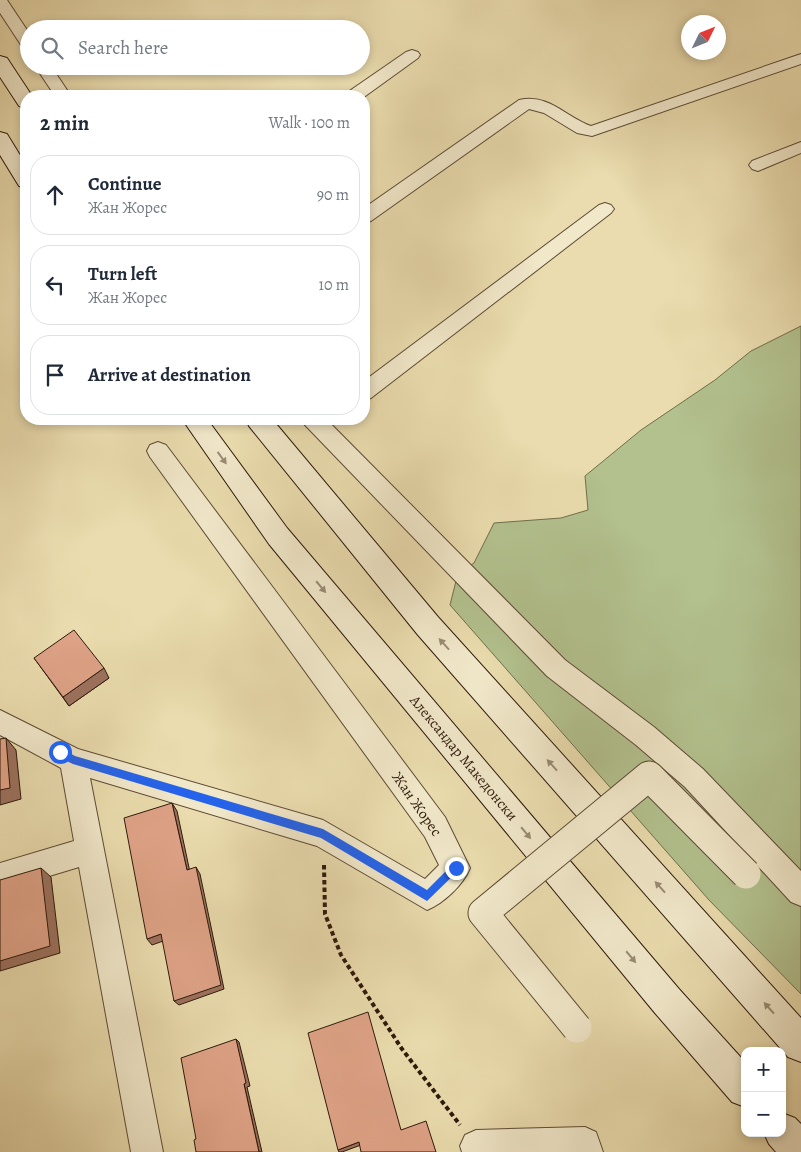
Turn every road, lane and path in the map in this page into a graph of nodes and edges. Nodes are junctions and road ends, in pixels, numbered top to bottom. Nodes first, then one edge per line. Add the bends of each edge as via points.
1 (0, 1) edge
2 (20, 31) edge
3 (412, 55) dead end
4 (801, 59) edge
5 (0, 62) edge
6 (49, 75) edge
7 (59, 90) edge
8 (362, 90) edge
9 (20, 93) edge
10 (0, 138) edge
11 (801, 147) edge
12 (758, 166) dead end
13 (20, 170) edge
14 (605, 209) dead end
15 (370, 213) edge
16 (370, 387) edge
17 (198, 425) edge
18 (263, 425) edge
19 (324, 425) edge
20 (158, 451) dead end
21 (0, 722) edge
22 (73, 760) junction
23 (323, 834) junction
24 (89, 850) junction
25 (746, 874) dead end
26 (0, 877) edge
27 (801, 892) edge
28 (577, 1028) dead end
29 (801, 1044) edge
30 (741, 1084) edge
31 (786, 1135) edge
32 (476, 1146) joint
33 (147, 1152) edge
34 (588, 1152) edge
35 (801, 1152) edge

1 - 2 street
3 - 8 street
4 - 15 street via 592,131 538,104 525,104
5 - 9 street
6 - 7 street
10 - 13 street
11 - 12 street
14 - 16 street
17 -> 30 street, Александар Македонски via 278,536
29 -> 18 street via 428,626
19 - 27 street via 556,668 694,778
20 - 23 street, Жан Жорес via 435,827 456,868 427,896
21 - 22 street, Жан Жорес
22 - 23 street, Жан Жорес
22 - 24 street
23 - 32 path via 325,914 341,955 402,1049
24 - 26 street
24 - 33 street
25 - 28 street, bridge via 649,776 483,913
31 - 35 street
32 - 34 street via 585,1143

